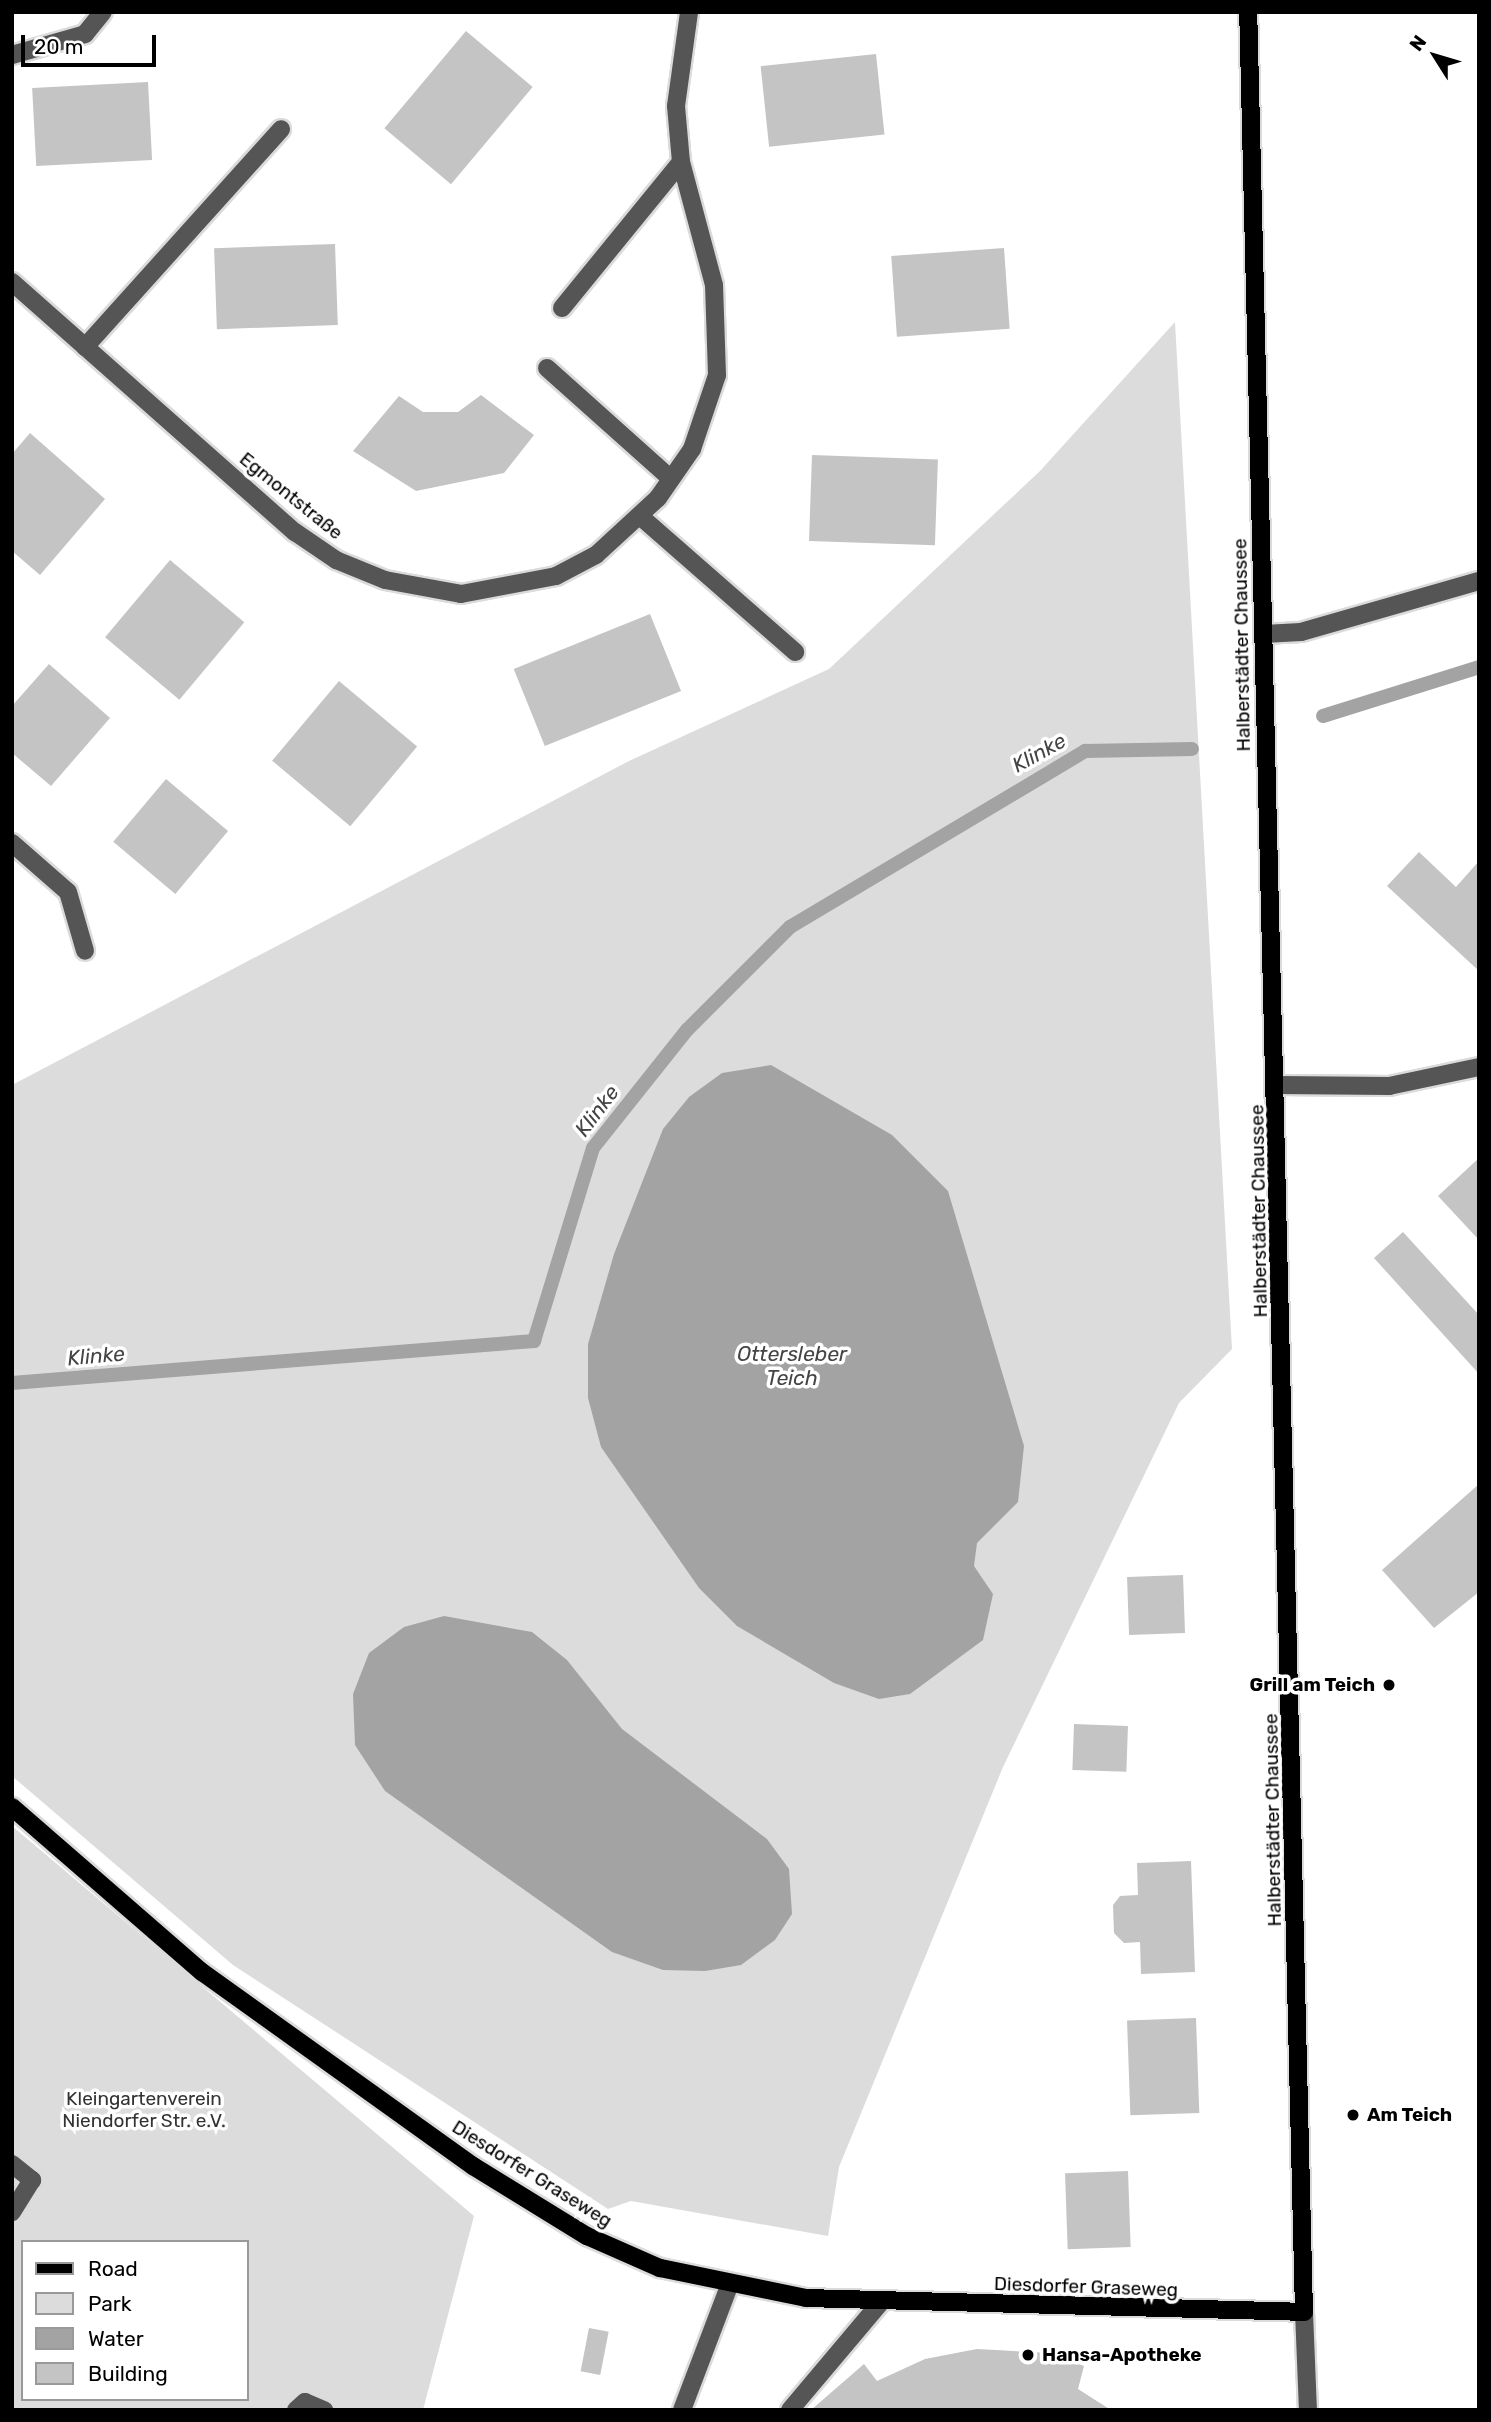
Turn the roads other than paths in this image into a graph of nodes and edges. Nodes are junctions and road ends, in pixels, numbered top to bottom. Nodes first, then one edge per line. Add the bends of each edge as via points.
1 (103, 12) edge
2 (689, 12) edge
3 (1248, 12) edge
4 (12, 55) edge
5 (281, 129) dead end
6 (681, 162) junction
7 (12, 282) edge
8 (562, 307) dead end
9 (85, 347) junction
10 (547, 368) dead end
11 (671, 479) junction
12 (641, 517) junction
13 (1479, 580) edge
14 (1264, 634) junction
15 (795, 652) dead end
16 (12, 843) edge
17 (85, 951) dead end
18 (1479, 1067) edge
19 (1278, 1085) junction
20 (12, 1807) edge
21 (12, 2164) edge
22 (12, 2212) edge
23 (729, 2286) junction
24 (881, 2302) junction
25 (1304, 2312) junction
26 (296, 2410) edge
27 (324, 2410) edge
28 (681, 2410) edge
29 (790, 2410) edge
30 (1308, 2410) edge

1 - 4 street via 85,33
2 - 6 street, Egmontstraße via 677,72
3 - 14 main road, Halberstädter Chaussee
5 - 9 street
6 - 8 street
6 - 11 street, Egmontstraße via 714,285 718,375 692,449
7 - 9 street, Egmontstraße
9 - 12 street, Egmontstraße via 295,532 336,560 385,580 461,594 507,589 556,576 597,555
10 - 11 street
11 - 12 street, Egmontstraße
12 - 15 street
13 - 14 street via 1301,632
14 - 19 main road, Halberstädter Chaussee
16 - 17 street via 68,892
18 - 19 street via 1389,1086
19 - 25 main road, Halberstädter Chaussee
20 - 23 main road, Diesdorfer Graseweg via 202,1972 473,2166 587,2236 660,2268
21 - 22 street via 32,2180
23 - 24 main road, Diesdorfer Graseweg
23 - 28 street
24 - 25 main road, Diesdorfer Graseweg
24 - 29 street
25 - 30 street, Halberstädter Chaussee
26 - 27 street via 305,2402

